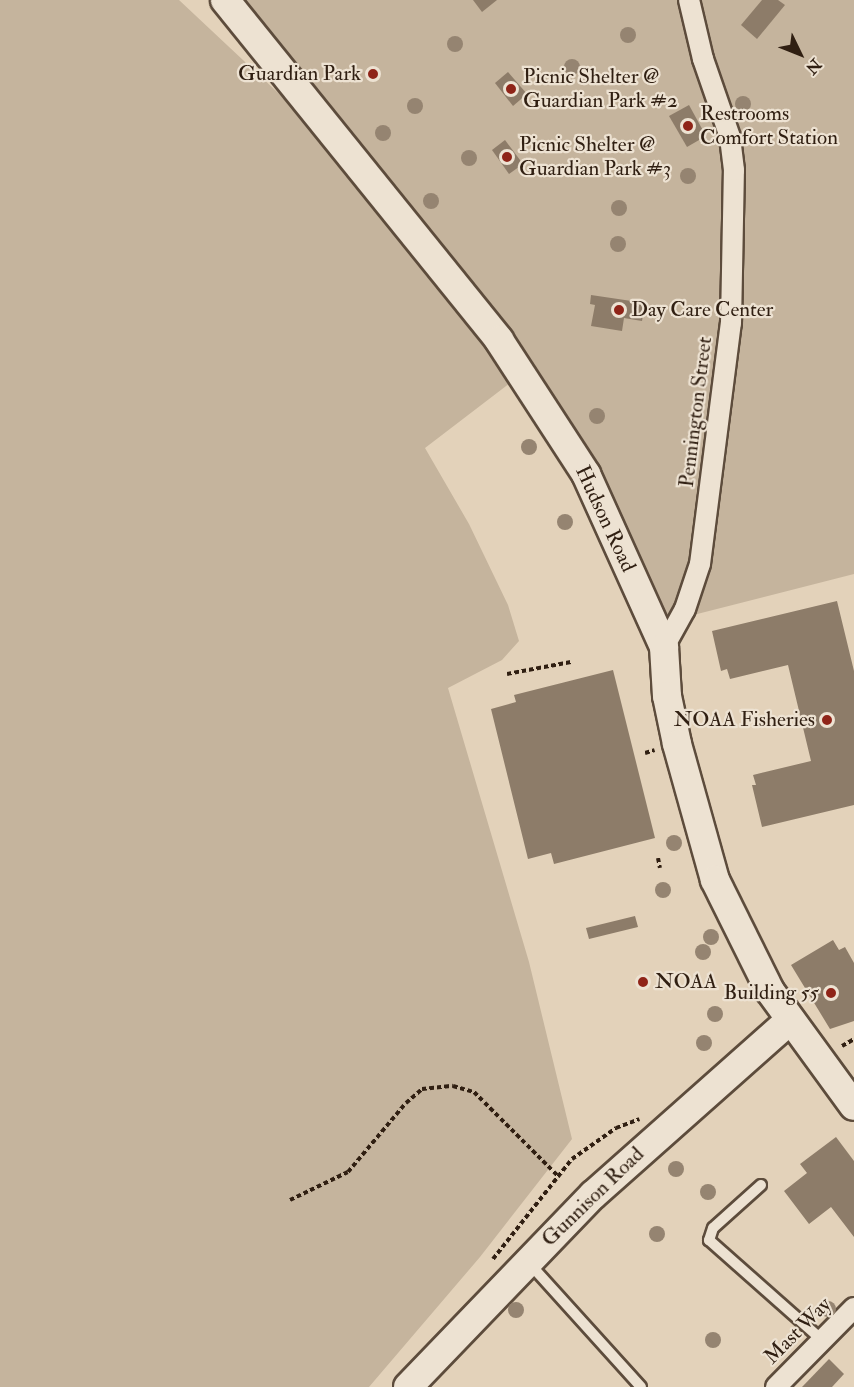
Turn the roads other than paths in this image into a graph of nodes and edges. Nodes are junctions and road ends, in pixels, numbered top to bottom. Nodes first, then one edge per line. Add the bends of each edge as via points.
1 (225, 0) edge
2 (689, 0) edge
3 (664, 647) junction
4 (790, 1020) junction
5 (854, 1106) edge
6 (761, 1185) dead end
7 (526, 1260) junction
8 (854, 1308) edge
9 (821, 1339) junction
10 (408, 1387) edge
11 (641, 1387) edge
12 (776, 1387) edge

1 - 3 street, Hudson Road via 499,340 543,403 586,474
2 - 3 street, Pennington Street via 703,59 730,136 734,170 731,323 700,564 686,609
3 - 4 street, Hudson Road via 667,696 675,734 715,880 738,933
4 - 5 street, Hudson Road
4 - 7 street, Gunnison Road via 645,1146
6 - 9 lane via 713,1228 709,1239
7 - 10 street, Gunnison Road
7 - 11 lane
8 - 9 street, Mast Way
9 - 12 street, Mast Way

